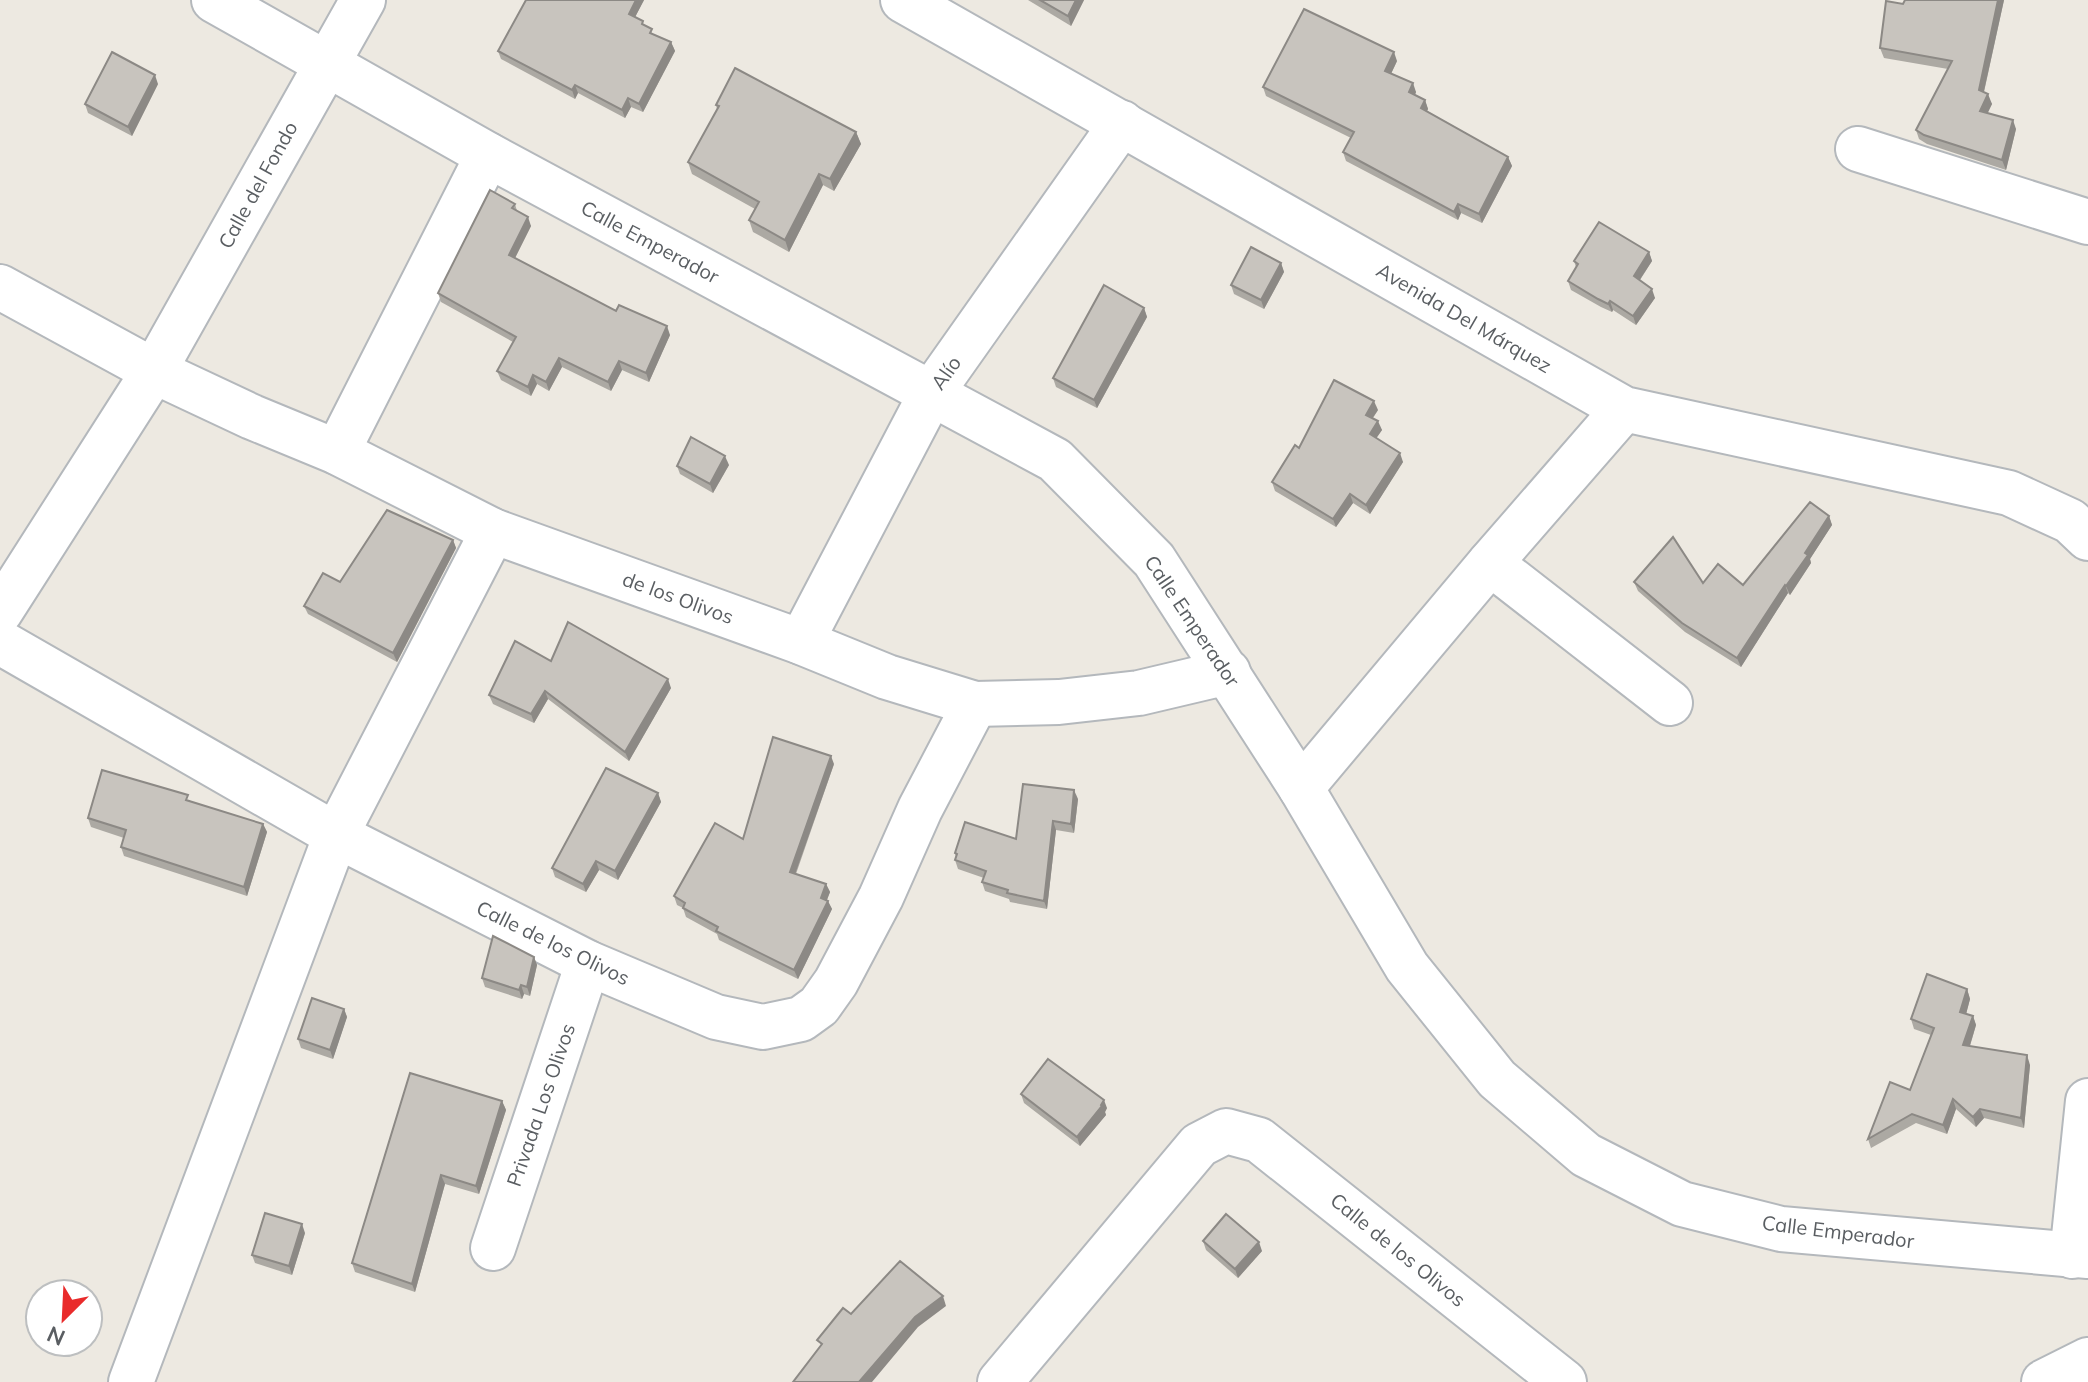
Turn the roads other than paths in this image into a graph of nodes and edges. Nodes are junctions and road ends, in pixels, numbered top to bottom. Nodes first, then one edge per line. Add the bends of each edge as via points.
1 (214, 0) edge
2 (363, 0) edge
3 (903, 0) edge
4 (326, 64) junction
5 (1122, 123) junction
6 (1858, 149) dead end
7 (488, 155) junction
8 (2088, 222) edge
9 (0, 287) edge
10 (154, 371) junction
11 (932, 392) junction
12 (1624, 409) junction
13 (337, 452) junction
14 (2079, 530) edge
15 (493, 531) junction
16 (1490, 563) junction
17 (0, 612) edge
18 (0, 642) edge
19 (801, 642) junction
20 (1228, 672) junction
21 (1670, 703) dead end
22 (975, 704) junction
23 (1301, 788) junction
24 (336, 835) junction
25 (588, 963) junction
26 (2088, 1101) edge
27 (493, 1248) dead end
28 (2080, 1256) edge
29 (2088, 1360) edge
30 (131, 1382) edge
31 (1000, 1382) edge
32 (1564, 1382) edge
33 (2044, 1382) edge

1 - 4 street, Calle Emperador
2 - 4 street, Calle del Fondo
3 - 5 street, Avenida Del Márquez
4 - 7 street, Calle Emperador
4 - 10 street, Calle del Fondo
5 - 11 street, Alío
5 - 12 street, Avenida Del Márquez
6 - 8 street
7 - 11 street, Calle Emperador
7 - 13 street
9 - 10 street, de los Olivos
10 - 13 street, de los Olivos
10 - 17 street, Calle del Fondo
11 - 19 street, Alío
11 - 20 street, Calle Emperador via 1055,460 1154,560
12 - 14 street, Avenida Del Márquez via 2009,493
12 - 16 street
13 - 15 street, de los Olivos
15 - 19 street, de los Olivos
15 - 24 street
16 - 21 street
16 - 23 street
18 - 24 street, Calle de los Olivos
19 - 22 street, de los Olivos via 887,677
20 - 22 street, de los Olivos via 1139,693
20 - 23 street, Calle Emperador
22 - 25 street, Calle de los Olivos via 836,982 819,1006 801,1019 763,1027 716,1017
23 - 28 street, Calle Emperador via 1407,967 1497,1079 1586,1155 1682,1204 1781,1229
24 - 25 street, Calle de los Olivos
24 - 30 street
25 - 27 street, Privada Los Olivos
26 - 28 street
29 - 33 street
31 - 32 street, Calle de los Olivos via 1199,1145 1226,1131 1259,1140

